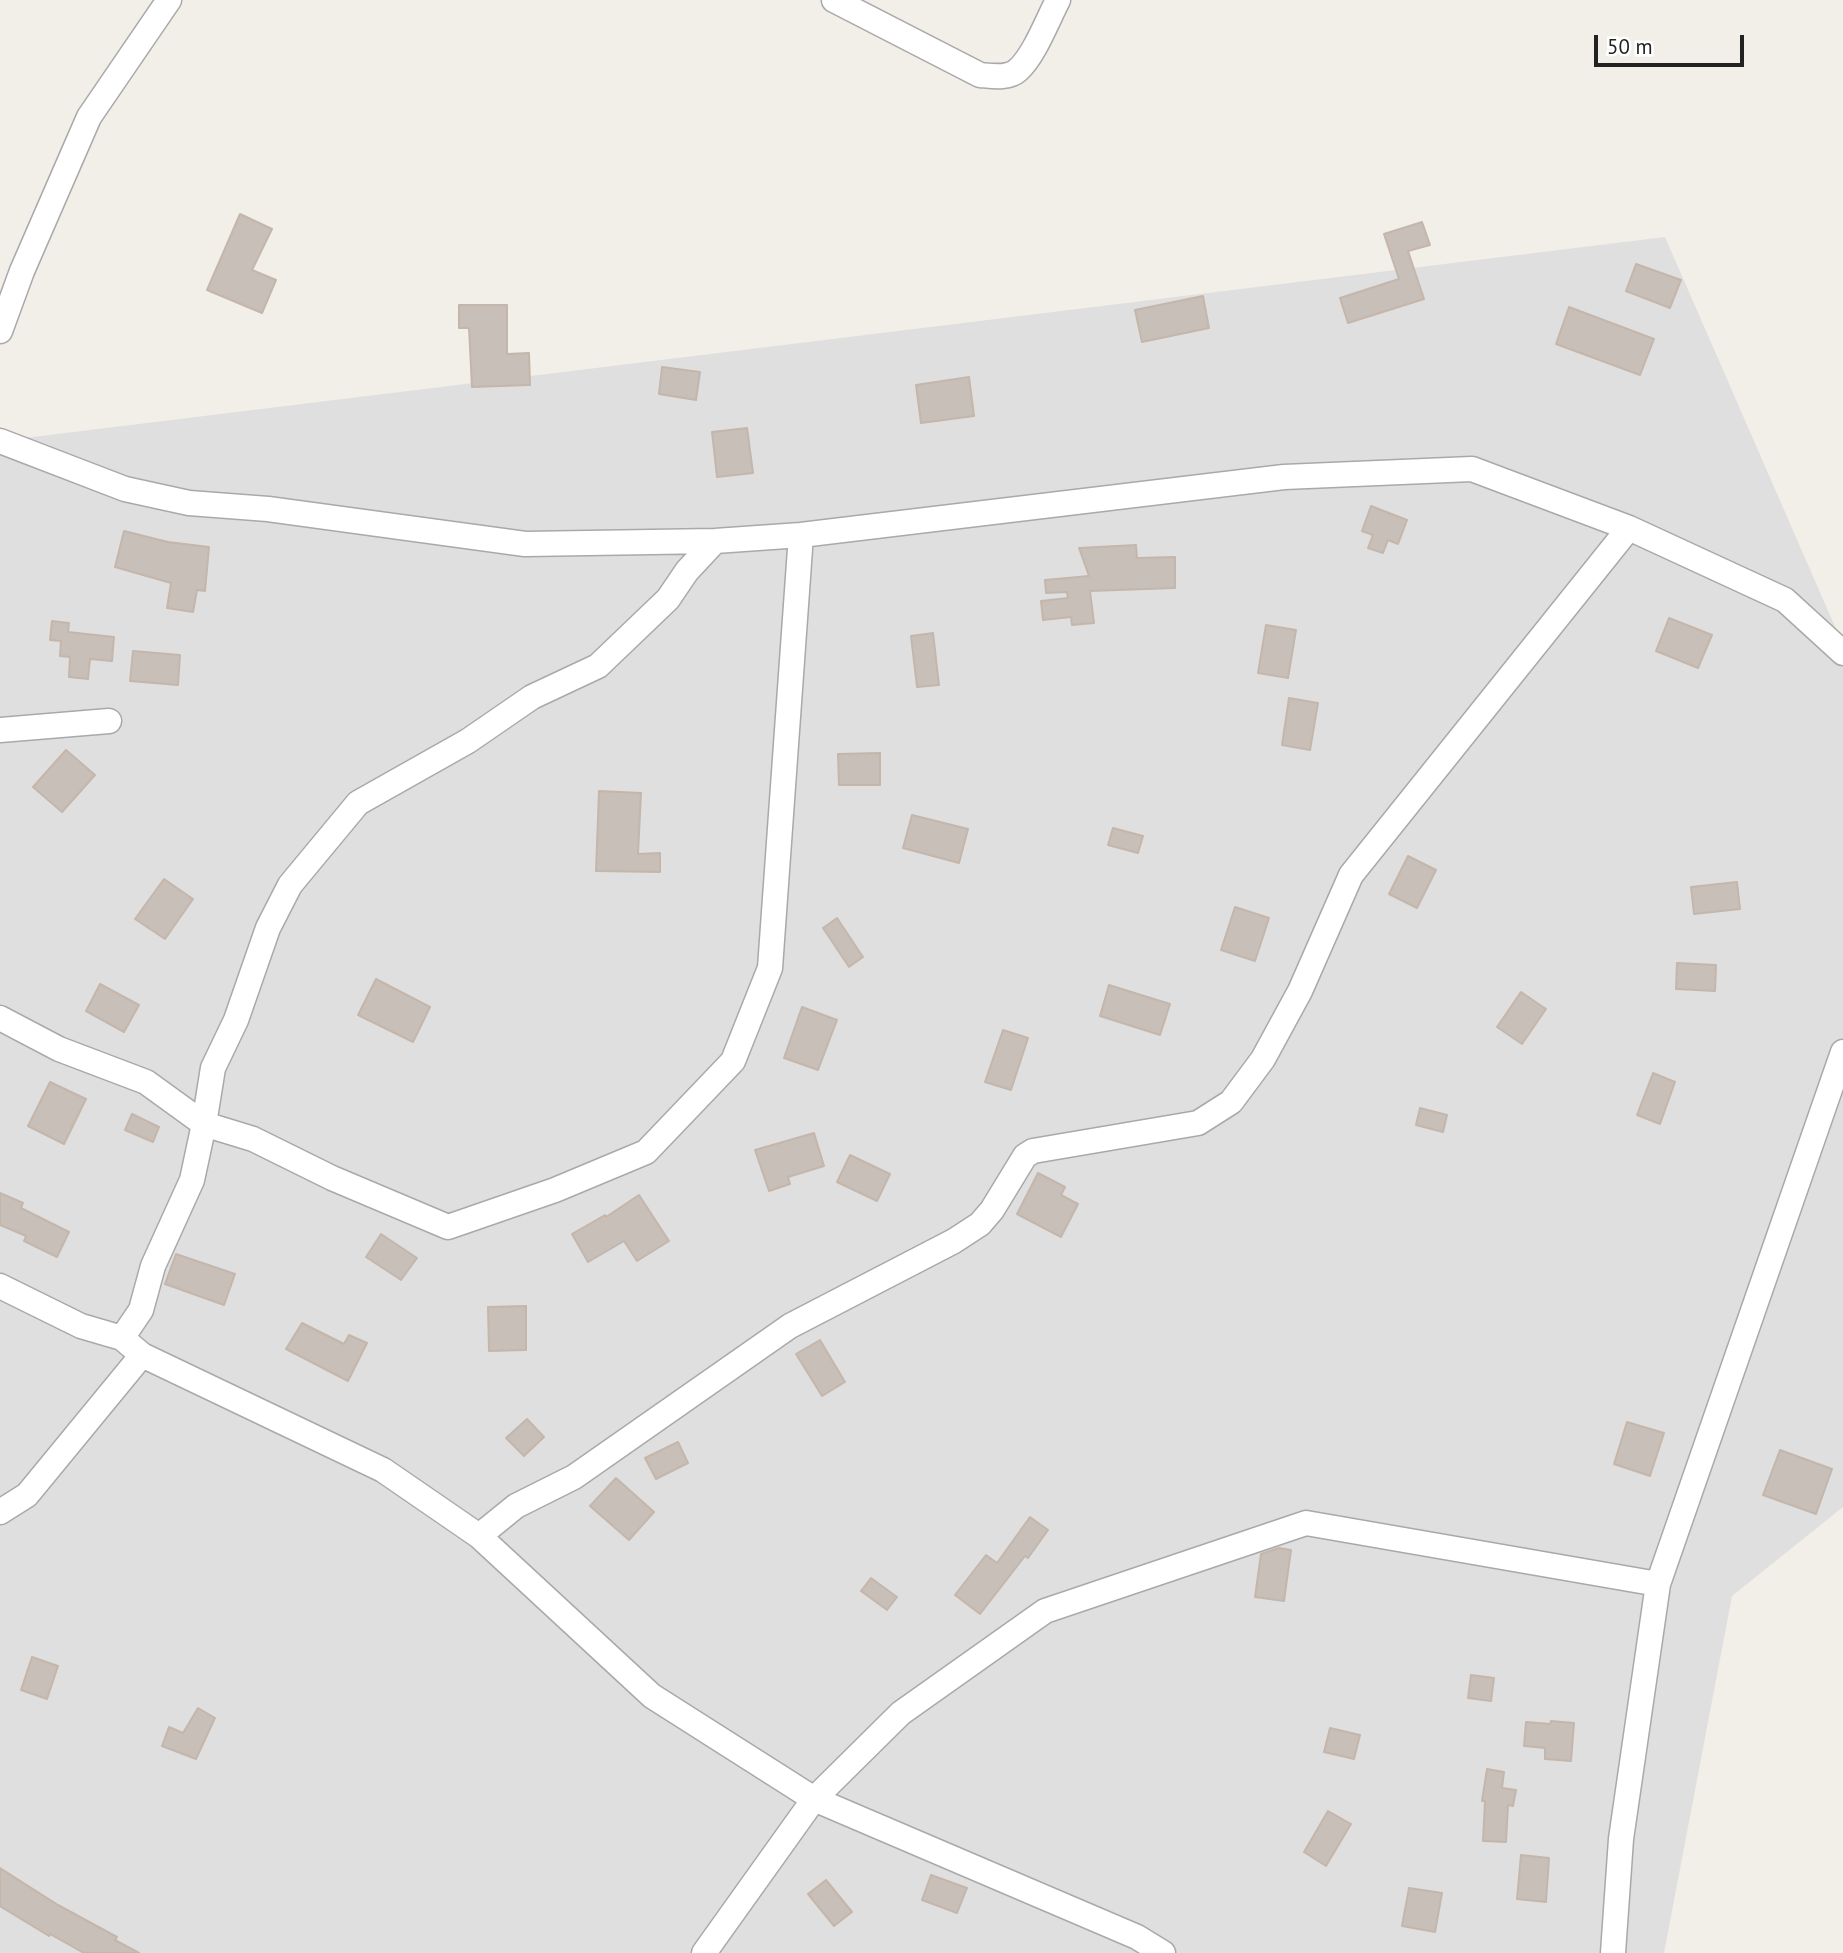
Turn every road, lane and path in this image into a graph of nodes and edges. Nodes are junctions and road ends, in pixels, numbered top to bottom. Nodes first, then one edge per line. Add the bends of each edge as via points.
1 (169, 0) edge
2 (834, 0) edge
3 (1058, 0) edge
4 (0, 331) edge
5 (0, 441) edge
6 (1629, 528) junction
7 (801, 535) junction
8 (715, 541) junction
9 (1843, 653) edge
10 (109, 722) dead end
11 (0, 730) edge
12 (0, 1018) edge
13 (1843, 1052) edge
14 (204, 1124) junction
15 (0, 1286) edge
16 (122, 1338) junction
17 (142, 1355) junction
18 (0, 1512) edge
19 (479, 1536) junction
20 (1658, 1584) junction
21 (814, 1799) junction
22 (704, 1953) edge
23 (1163, 1953) edge
24 (1613, 1953) edge

1 - 4 street via 89,117
2 - 3 street via 980,75 1001,77 1017,71
5 - 8 street via 125,489 189,503 268,509 525,544
6 - 7 street via 1472,469 1284,477
6 - 9 street via 1785,600
6 - 19 street via 1351,875 1300,991 1263,1059 1231,1102 1199,1123 1025,1156 979,1224 790,1326
7 - 8 street
7 - 14 street via 770,968 733,1061 646,1152 448,1227 253,1139
8 - 14 street via 667,599 598,666 532,697 468,741 358,803 290,885 268,928 214,1068
10 - 11 street
12 - 14 street via 59,1049 146,1082
13 - 20 street
14 - 16 street via 192,1180 153,1266 141,1310
15 - 16 street via 81,1326
16 - 17 street
17 - 18 street via 27,1495
17 - 19 street via 383,1470
19 - 21 street via 652,1696
20 - 21 street via 1306,1523 1045,1611 901,1713
20 - 24 street via 1620,1839
21 - 22 street
21 - 23 street via 1138,1937

